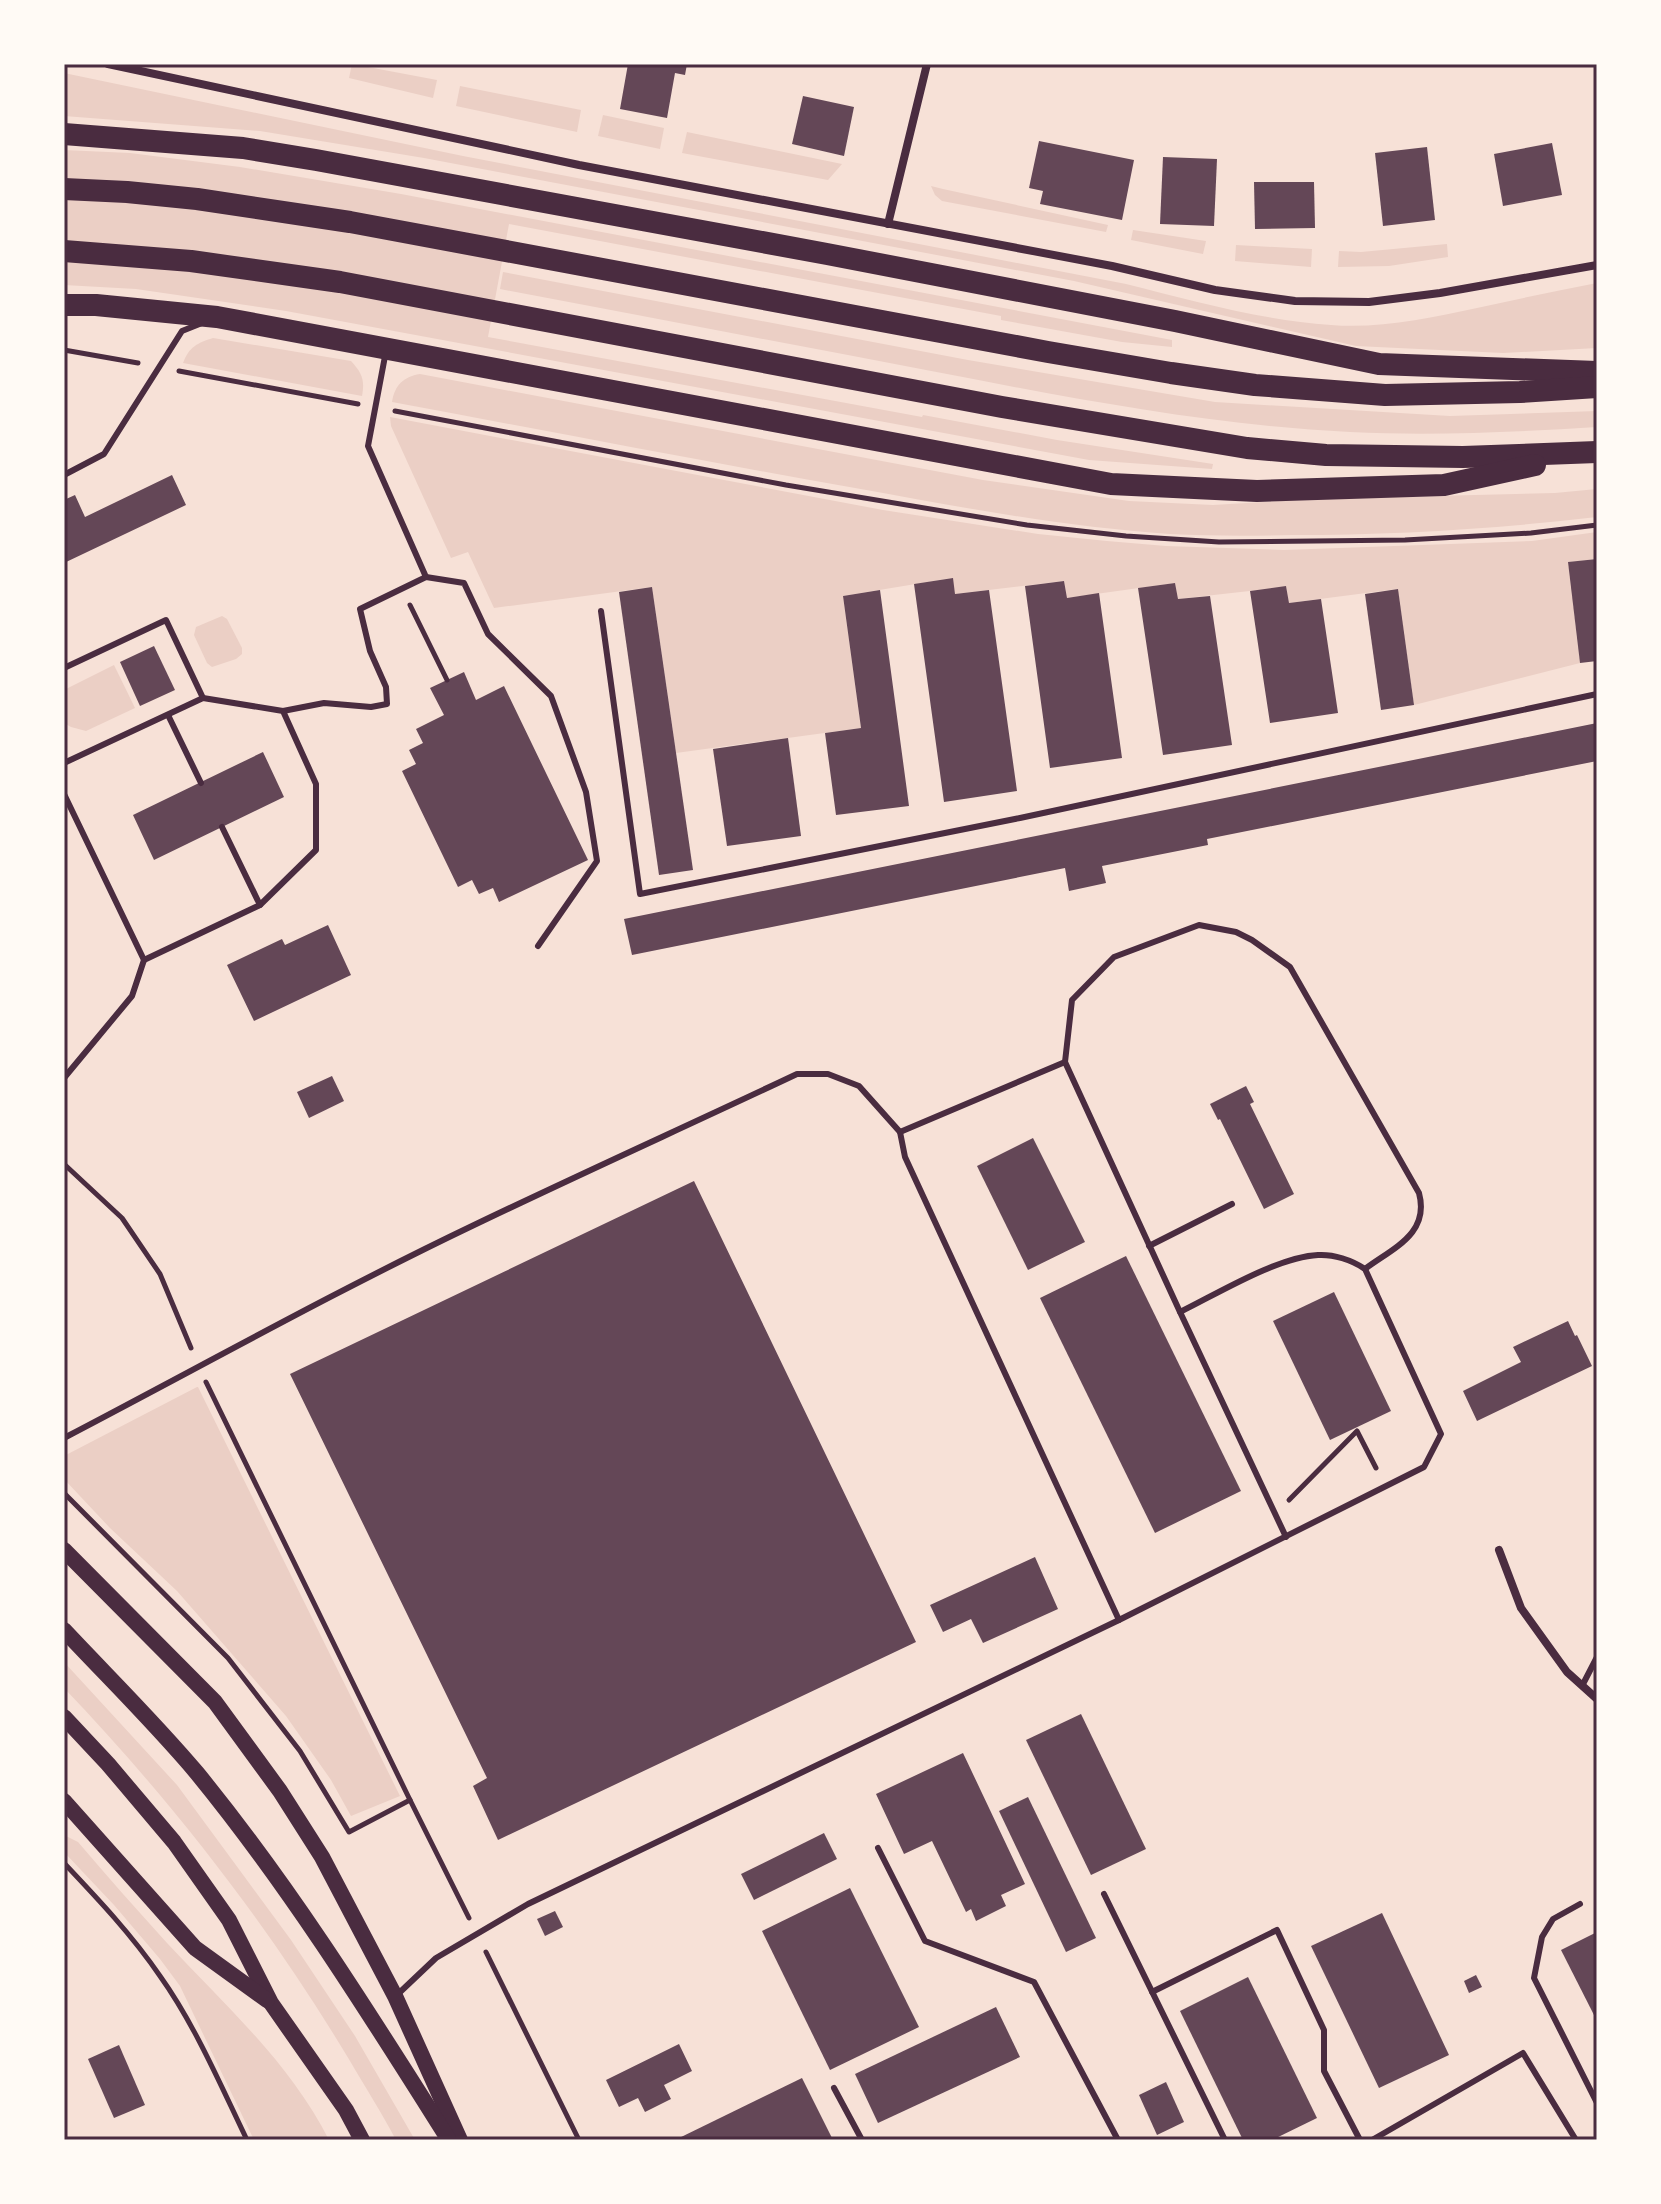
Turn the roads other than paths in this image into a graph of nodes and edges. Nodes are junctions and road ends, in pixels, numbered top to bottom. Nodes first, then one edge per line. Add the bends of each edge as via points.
1 (108, 64) edge
2 (927, 64) edge
3 (64, 134) edge
4 (64, 189) edge
5 (888, 224) junction
6 (64, 251) edge
7 (1597, 265) edge
8 (64, 305) edge
9 (217, 317) junction
10 (387, 348) junction
11 (1597, 372) edge
12 (1597, 387) edge
13 (1594, 453) edge
14 (64, 475) edge
15 (426, 577) junction
16 (601, 611) dead end
17 (64, 668) edge
18 (1597, 694) edge
19 (203, 698) junction
20 (283, 711) junction
21 (168, 715) junction
22 (64, 763) edge
23 (201, 783) dead end
24 (64, 794) edge
25 (222, 827) dead end
26 (260, 905) junction
27 (538, 946) dead end
28 (144, 960) junction
29 (1065, 1062) junction
30 (64, 1078) edge
31 (900, 1132) junction
32 (1232, 1204) dead end
33 (1149, 1246) junction
34 (1365, 1269) junction
35 (1180, 1312) junction
36 (64, 1438) edge
37 (1286, 1537) junction
38 (64, 1550) edge
39 (1499, 1550) dead end
40 (1119, 1620) junction
41 (64, 1630) edge
42 (1597, 1657) edge
43 (1582, 1686) junction
44 (1597, 1699) edge
45 (64, 1717) edge
46 (65, 1805) edge
47 (878, 1848) dead end
48 (1104, 1894) dead end
49 (1580, 1904) dead end
50 (1152, 1992) junction
51 (395, 1996) junction
52 (271, 2003) junction
53 (834, 2088) dead end
54 (1597, 2103) edge
55 (362, 2140) edge
56 (449, 2140) edge
57 (460, 2140) edge
58 (862, 2140) edge
59 (1118, 2140) edge
60 (1225, 2140) edge
61 (1360, 2140) edge
62 (1372, 2140) edge
63 (1576, 2140) edge

1 - 5 street via 579,165
2 - 5 street
3 - 11 highway via 243,148 316,160 1379,364
4 - 12 highway via 197,199 350,222 1048,352 1255,385 1385,395
5 - 7 street via 1215,290 1295,301 1384,300
6 - 13 highway via 191,261 340,282 1247,448 1463,457
8 - 9 highway
9 - 10 highway
9 - 14 lane via 182,331 104,454
10 - 13 highway via 1111,484 1257,491 1444,485
10 - 15 lane via 368,446
15 - 20 lane via 360,609 387,704 324,703
15 - 27 lane via 464,583 488,634 551,696 586,792 597,861
16 - 18 lane via 640,894
17 - 19 lane via 166,620
19 - 20 lane
19 - 21 lane
20 - 26 lane via 316,784 316,850
21 - 22 lane
21 - 23 lane
24 - 28 lane
25 - 26 lane
26 - 28 lane
28 - 30 lane via 132,996
29 - 31 lane
29 - 33 lane
29 - 34 lane via 1072,1000 1114,957 1199,925 1252,940 1290,967 1419,1193 1423,1207 1415,1232
31 - 36 lane via 859,1086 828,1074 797,1074 471,1226
31 - 40 lane via 905,1157
32 - 33 lane
33 - 35 lane
34 - 35 lane via 1319,1254 1284,1261
34 - 37 lane via 1441,1434 1424,1467
35 - 37 lane
37 - 40 lane
38 - 51 main road via 215,1702 322,1857
39 - 43 street via 1521,1608
40 - 51 lane via 528,1904 436,1958
41 - 56 main road via 196,1772 276,1877
42 - 43 lane
43 - 44 street
45 - 52 main road via 174,1842 229,1920
46 - 52 main road via 195,1948
47 - 59 lane via 925,1941 1034,1982
48 - 50 lane
49 - 54 lane via 1553,1919 1542,1937 1534,1978
50 - 60 lane
50 - 61 lane via 1277,1930 1324,2030 1324,2071
51 - 57 main road
52 - 55 main road
53 - 58 lane
62 - 63 lane via 1523,2053

